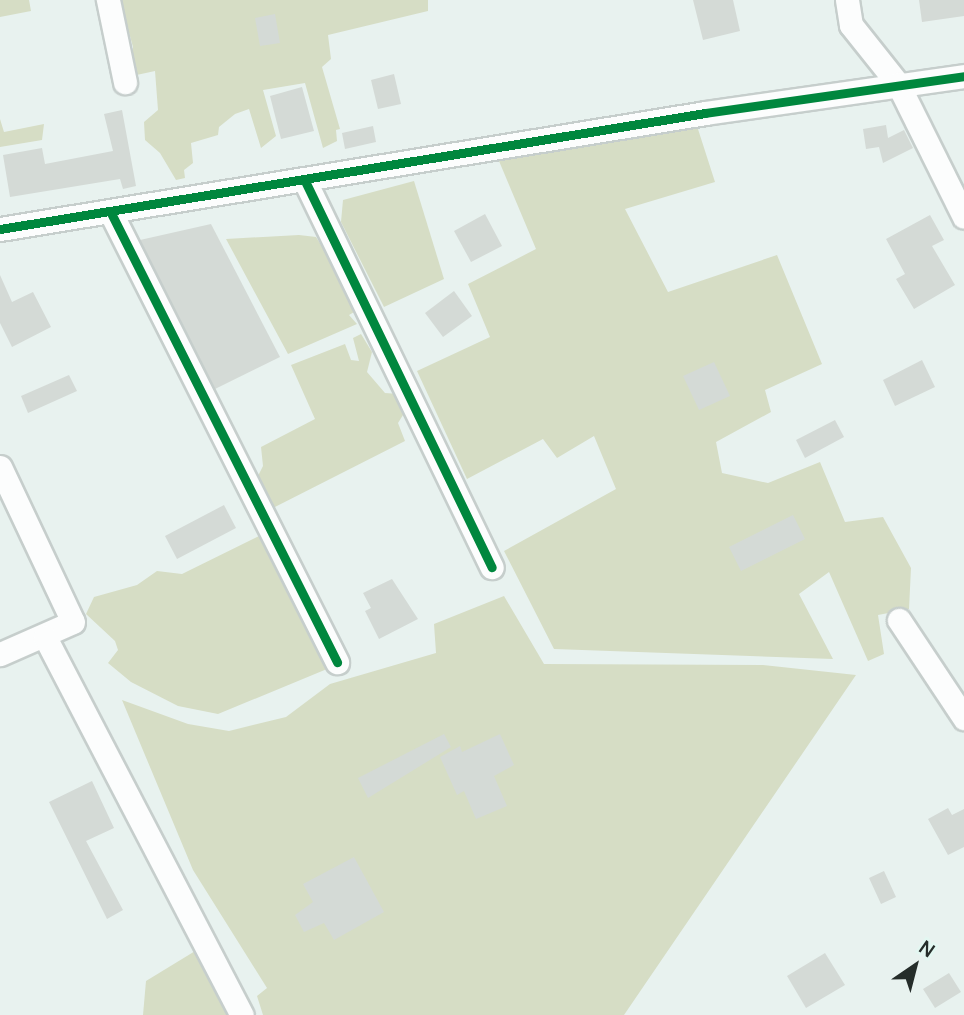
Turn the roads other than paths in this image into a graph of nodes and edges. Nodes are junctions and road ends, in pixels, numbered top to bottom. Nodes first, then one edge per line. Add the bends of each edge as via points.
1 (108, 0) edge
2 (847, 0) edge
3 (964, 76) edge
4 (125, 82) dead end
5 (898, 84) junction
6 (305, 181) junction
7 (110, 213) junction
8 (964, 217) edge
9 (0, 229) edge
10 (0, 467) edge
11 (492, 567) dead end
12 (898, 620) dead end
13 (46, 637) junction
14 (0, 654) edge
15 (337, 662) dead end
16 (962, 708) edge
17 (242, 1015) edge

1 - 4 street
2 - 5 street via 851,25
3 - 5 street
5 - 6 street
5 - 8 street
6 - 7 street
6 - 11 street
7 - 9 street
7 - 15 street
10 - 13 street via 73,622
12 - 16 street
13 - 14 street
13 - 17 street

